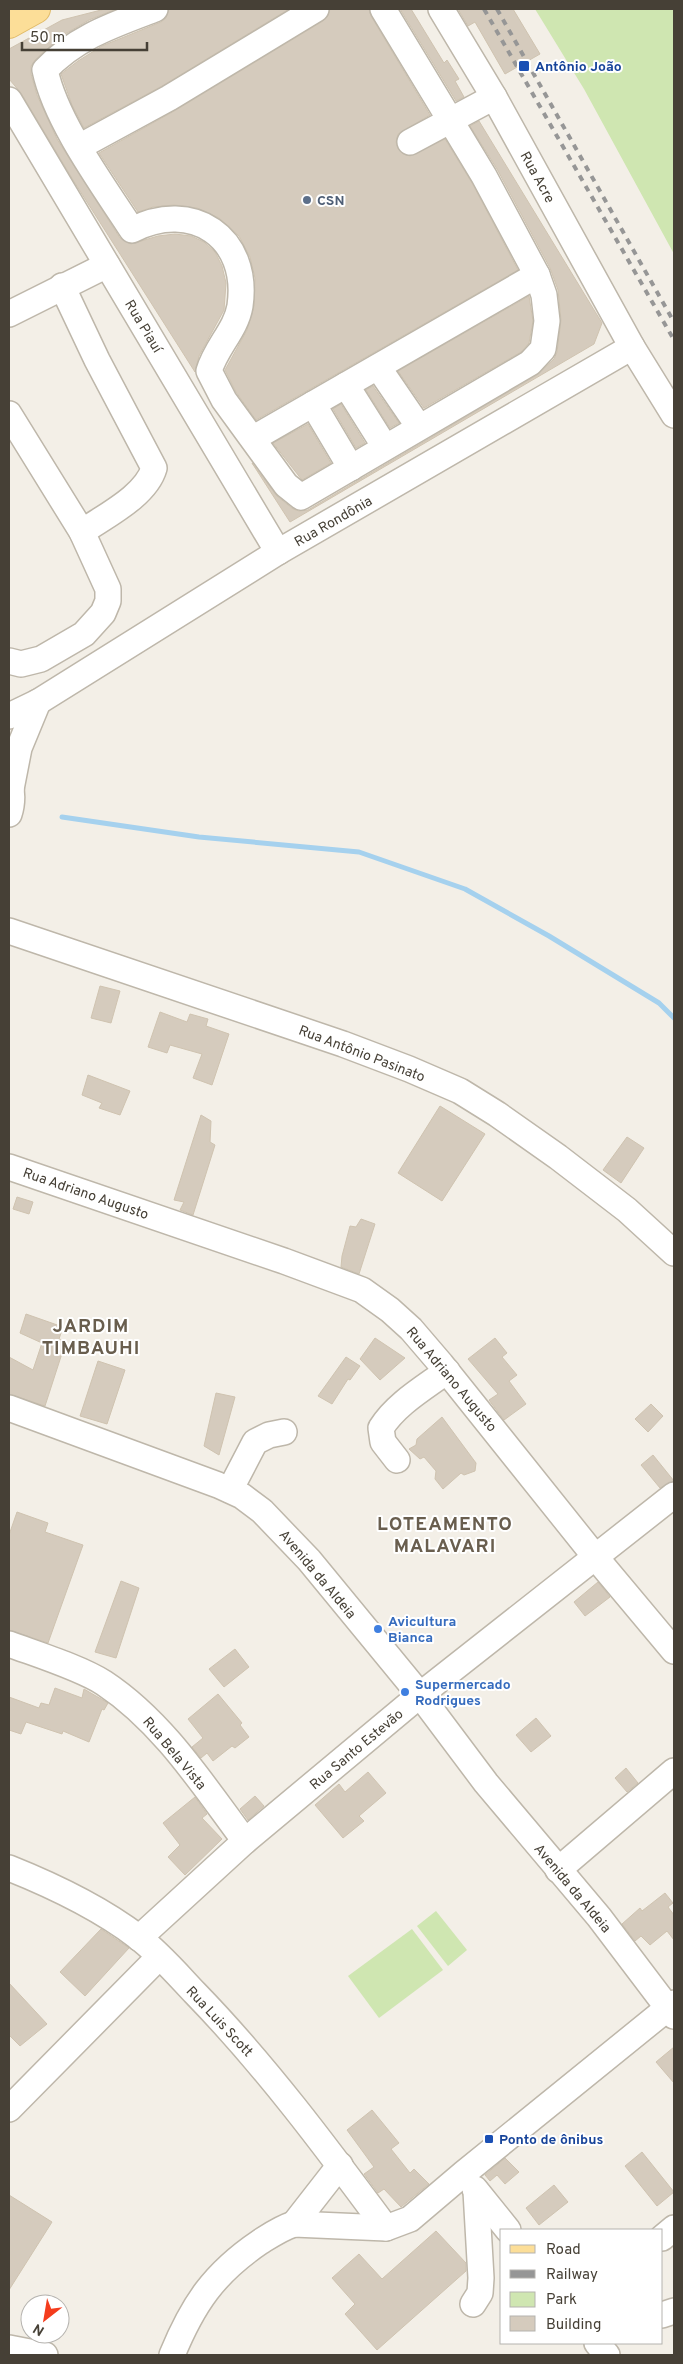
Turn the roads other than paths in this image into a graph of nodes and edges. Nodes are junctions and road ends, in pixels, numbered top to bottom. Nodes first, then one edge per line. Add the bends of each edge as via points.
1 (36, 9) edge
2 (155, 9) edge
3 (316, 9) edge
4 (383, 9) edge
5 (440, 9) edge
6 (9, 24) edge
7 (494, 96) junction
8 (9, 100) edge
9 (450, 122) junction
10 (410, 142) dead end
11 (79, 147) junction
12 (107, 264) junction
13 (536, 275) junction
14 (62, 286) junction
15 (9, 314) edge
16 (632, 348) junction
17 (378, 367) junction
18 (346, 385) junction
19 (313, 404) junction
20 (9, 414) edge
21 (674, 415) edge
22 (419, 426) junction
23 (254, 438) junction
24 (385, 447) junction
25 (351, 468) junction
26 (82, 532) junction
27 (278, 552) junction
28 (9, 661) edge
29 (38, 702) junction
30 (9, 716) edge
31 (10, 783) edge
32 (9, 814) edge
33 (9, 931) edge
34 (9, 1167) edge
35 (674, 1253) edge
36 (447, 1371) junction
37 (9, 1408) edge
38 (284, 1432) dead end
39 (397, 1460) dead end
40 (230, 1490) junction
41 (674, 1495) edge
42 (597, 1558) junction
43 (9, 1644) edge
44 (674, 1651) edge
45 (420, 1695) junction
46 (674, 1772) edge
47 (245, 1841) junction
48 (9, 1868) edge
49 (558, 1870) junction
50 (139, 1938) junction
51 (159, 1957) junction
52 (672, 2009) edge
53 (9, 2110) edge
54 (340, 2165) junction
55 (470, 2182) junction
56 (294, 2224) junction
57 (386, 2228) junction
58 (674, 2228) edge
59 (507, 2229) edge
60 (663, 2237) edge
61 (473, 2304) dead end
62 (598, 2344) edge
63 (14, 2350) edge
64 (45, 2355) edge
65 (172, 2355) edge
66 (607, 2355) edge

1 - 6 main road
2 - 11 street via 80,40 61,52 45,70 49,89
3 - 11 street via 169,98
4 - 9 street
5 - 7 street, Rua Acre
7 - 9 street
7 - 16 street, Rua Acre
8 - 12 street, Rua Piauí
9 - 10 street
9 - 13 street via 484,176
11 - 23 street via 132,230 150,221 184,218 208,226 226,245 236,264 240,306 209,371 224,400
12 - 14 street
12 - 27 street, Rua Piauí
13 - 17 street
13 - 22 street via 544,295 548,322 542,349 530,363
14 - 15 street
14 - 26 street via 154,468 143,490
16 - 21 street, Rua Acre
16 - 27 street, Rua Rondônia
17 - 18 street
17 - 22 street
18 - 19 street
18 - 24 street
19 - 23 street
19 - 25 street
20 - 26 street
22 - 24 street
23 - 25 street via 286,485 301,497
24 - 25 street
26 - 28 street via 108,589 103,612 84,634 41,659 21,664
27 - 29 street, Rua Rondônia
29 - 30 street, Rua Rondônia
29 - 31 street via 19,748
31 - 32 street
33 - 35 street, Rua Antônio Pasinato via 334,1041 460,1091 558,1157 627,1210
34 - 36 street, Rua Adriano Augusto via 362,1290 411,1329
36 - 39 street via 406,1402 381,1428 383,1442
36 - 42 street, Rua Adriano Augusto
37 - 40 street, Avenida da Aldeia
38 - 40 street via 255,1442
40 - 45 street, Avenida da Aldeia via 262,1511 289,1538
41 - 42 street, Rua Santo Estevão
42 - 44 street, Rua Adriano Augusto
42 - 45 street, Rua Santo Estevão
43 - 47 street, Rua Bela Vista via 102,1682 133,1704 166,1739
45 - 47 street, Rua Santo Estevão
45 - 49 street, Avenida da Aldeia via 486,1783
46 - 49 street
47 - 50 street, Rua Santo Estevão
48 - 50 street, Rua Luis Scott via 62,1891
49 - 52 street, Avenida da Aldeia
50 - 51 street, Rua Luis Scott
51 - 53 street
51 - 54 street, Rua Luis Scott via 252,2055
52 - 55 street
54 - 56 street
54 - 57 street, Rua Luis Scott
55 - 57 street via 410,2219
55 - 59 street
55 - 61 street via 481,2278 480,2293
56 - 57 street
56 - 65 street via 283,2227 225,2268 193,2311
58 - 60 street
62 - 66 street
63 - 64 street

